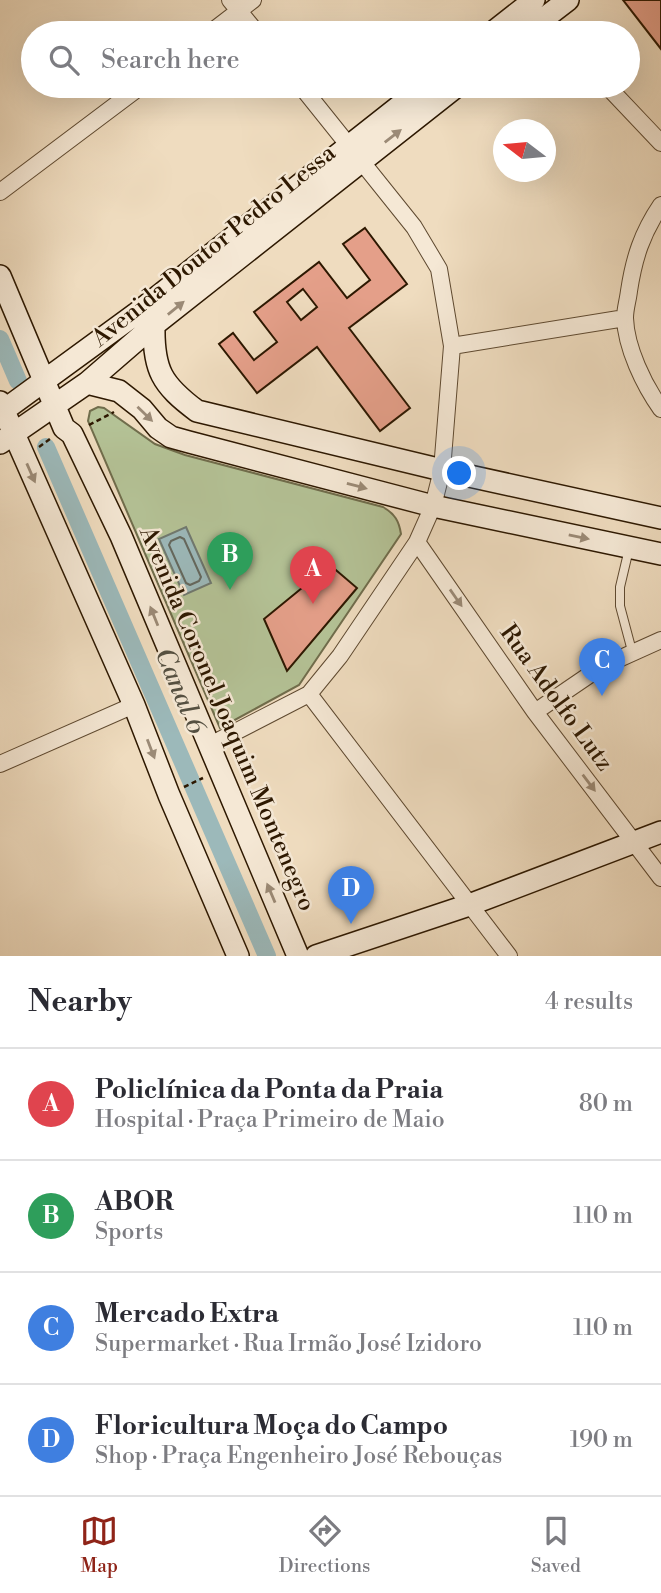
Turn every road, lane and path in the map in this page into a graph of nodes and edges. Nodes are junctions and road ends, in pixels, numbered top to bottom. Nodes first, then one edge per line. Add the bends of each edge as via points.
1 (253, 0) edge
2 (568, 0) edge
3 (234, 6) edge
4 (545, 17) edge
5 (221, 21) edge
6 (247, 21) edge
7 (125, 98) edge
8 (311, 98) edge
9 (412, 98) edge
10 (439, 98) edge
11 (618, 98) edge
12 (661, 144) edge
13 (356, 152) junction
14 (0, 192) edge
15 (661, 205) edge
16 (0, 276) edge
17 (625, 318) junction
18 (154, 325) junction
19 (452, 346) junction
20 (44, 379) junction
21 (87, 383) junction
22 (54, 404) junction
23 (1, 409) edge
24 (661, 409) edge
25 (197, 411) junction
26 (64, 428) junction
27 (6, 437) edge
28 (189, 442) junction
29 (24, 458) junction
30 (442, 470) junction
31 (433, 506) junction
32 (661, 518) edge
33 (417, 542) junction
34 (630, 547) junction
35 (661, 554) edge
36 (661, 640) edge
37 (632, 652) junction
38 (309, 694) junction
39 (134, 705) junction
40 (535, 712) junction
41 (208, 746) junction
42 (0, 764) edge
43 (207, 776) dead end
44 (169, 795) junction
45 (661, 832) edge
46 (634, 843) junction
47 (661, 878) edge
48 (469, 905) junction
49 (238, 956) edge
50 (298, 956) edge
51 (316, 956) edge
52 (509, 956) edge

1 - 3 street
2 - 4 main road
3 - 5 street
3 - 6 street
7 - 14 street
8 - 13 street
9 - 13 main road, Avenida Doutor Pedro Lessa
13 -> 10 main road, Avenida Doutor Pedro Lessa
11 - 12 street
18 -> 13 main road, Avenida Doutor Pedro Lessa
13 - 19 street via 414,227 439,269
13 - 20 main road, Avenida Doutor Pedro Lessa
15 - 17 street via 637,250
16 - 20 main road, Avenida Coronel Joaquim Montenegro
17 - 19 street
17 - 24 street via 637,363
18 - 21 main road, Avenida Doutor Pedro Lessa
18 - 25 main road via 165,383
19 - 30 street
20 - 22 main road, Avenida Coronel Joaquim Montenegro
20 - 23 main road, Avenida Doutor Pedro Lessa
21 - 22 main road, Avenida Doutor Pedro Lessa
21 -> 28 main road via 119,391 158,428
22 - 26 main road, Avenida Coronel Joaquim Montenegro
22 - 27 main road, Avenida Doutor Pedro Lessa
23 - 27 main road
25 - 28 main road
25 - 30 main road
26 - 29 path
41 -> 26 main road, Avenida Coronel Joaquim Montenegro via 121,536 72,434
27 - 29 main road
28 -> 31 main road
29 -> 39 main road
30 - 31 street
30 - 32 main road
31 - 33 street
31 -> 34 main road
33 - 38 street
33 -> 40 street, Rua Adolfo Lutz
34 - 35 main road
34 - 37 lane via 620,606
36 - 37 street
37 - 40 street via 600,667
38 - 41 street
38 - 48 street
39 - 42 street
39 -> 44 main road
40 -> 46 street, Rua Adolfo Lutz
50 -> 41 main road, Avenida Coronel Joaquim Montenegro
43 - 44 path
44 - 49 main road
45 - 46 main road
46 - 47 street, Rua Adolfo Lutz
46 - 48 main road
48 - 51 main road
48 - 52 street

